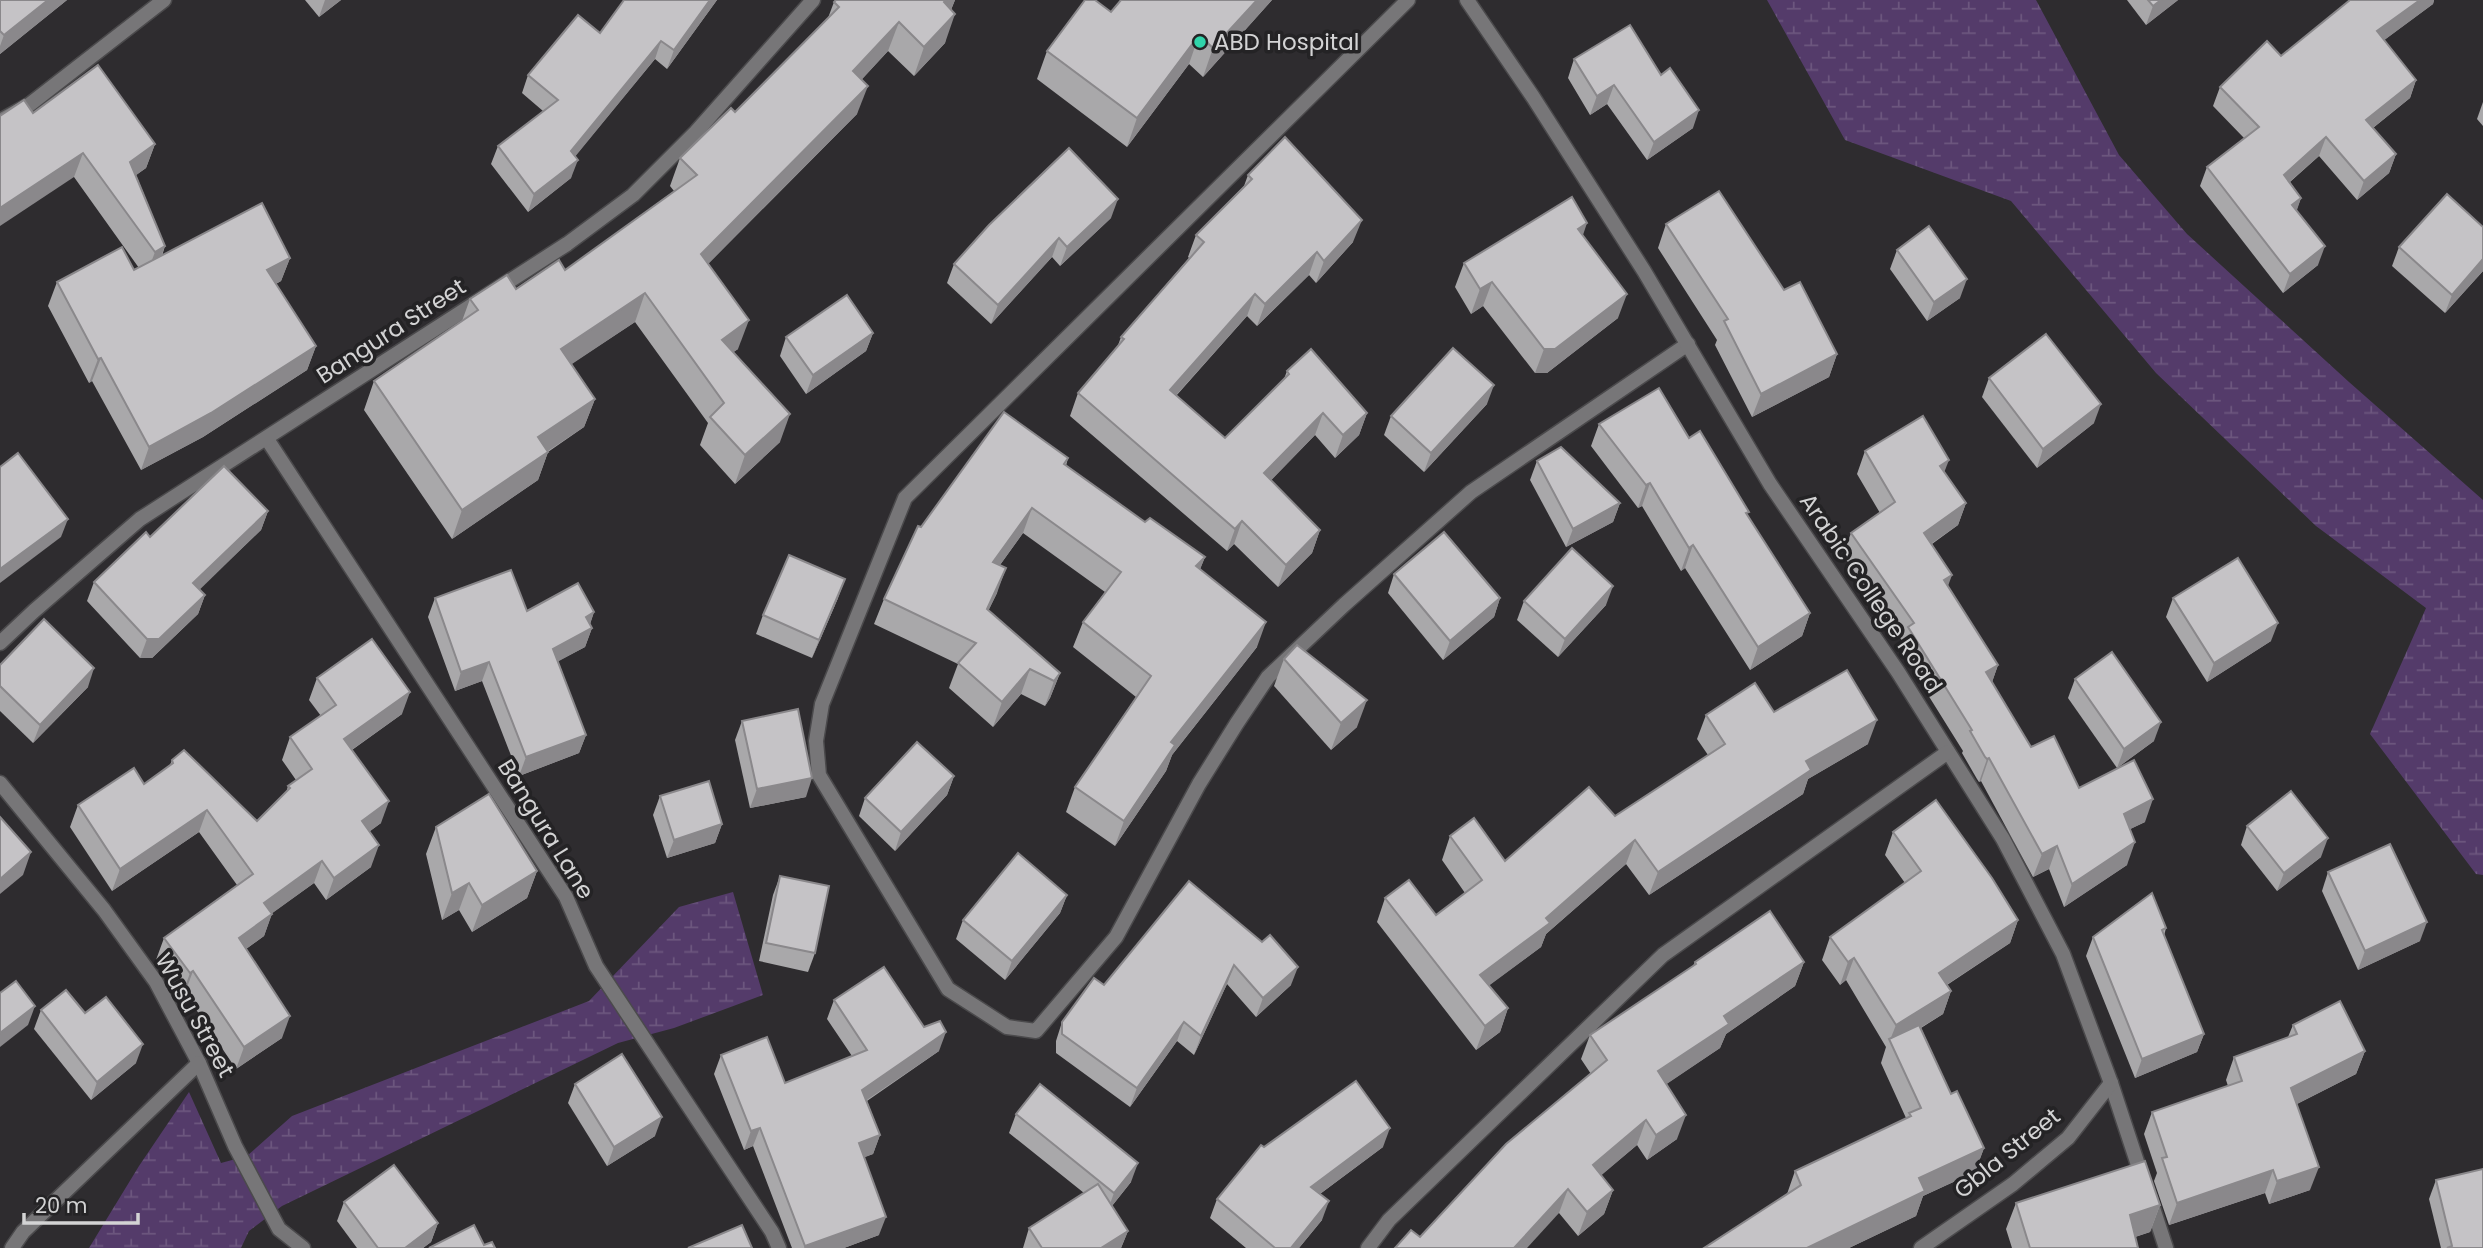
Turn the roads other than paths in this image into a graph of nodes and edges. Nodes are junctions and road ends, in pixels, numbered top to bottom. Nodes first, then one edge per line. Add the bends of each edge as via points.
1 (164, 0) edge
2 (813, 0) edge
3 (1408, 0) edge
4 (1467, 0) edge
5 (0, 121) edge
6 (1688, 344) junction
7 (267, 439) junction
8 (0, 643) edge
9 (1948, 752) junction
10 (0, 783) edge
11 (199, 1063) junction
12 (2111, 1083) junction
13 (12, 1248) edge
14 (303, 1248) edge
15 (779, 1248) edge
16 (1368, 1248) edge
17 (1921, 1248) edge
18 (2166, 1248) edge

1 - 5 street via 29,105
2 - 7 street, Bangura Street via 696,132 633,195 567,244
3 - 6 street via 905,498 822,704 816,741 819,775 948,989 1007,1027 1036,1031 1116,937 1199,784 1268,677 1471,492
4 - 6 street, Arabic College Road
6 - 9 street, Arabic College Road via 1770,484
7 - 8 street, Bangura Street via 140,519
7 - 15 street, Bangura Lane via 566,897 596,966
9 - 12 street, Arabic College Road via 2003,839 2063,954
9 - 16 street via 1663,955 1389,1220
10 - 11 street, Wusu Street via 156,982
11 - 13 street via 23,1232
11 - 14 street, Wusu Street via 235,1146 279,1229
12 - 17 street, Gbla Street via 2068,1138 2013,1184
12 - 18 street, Arabic College Road

